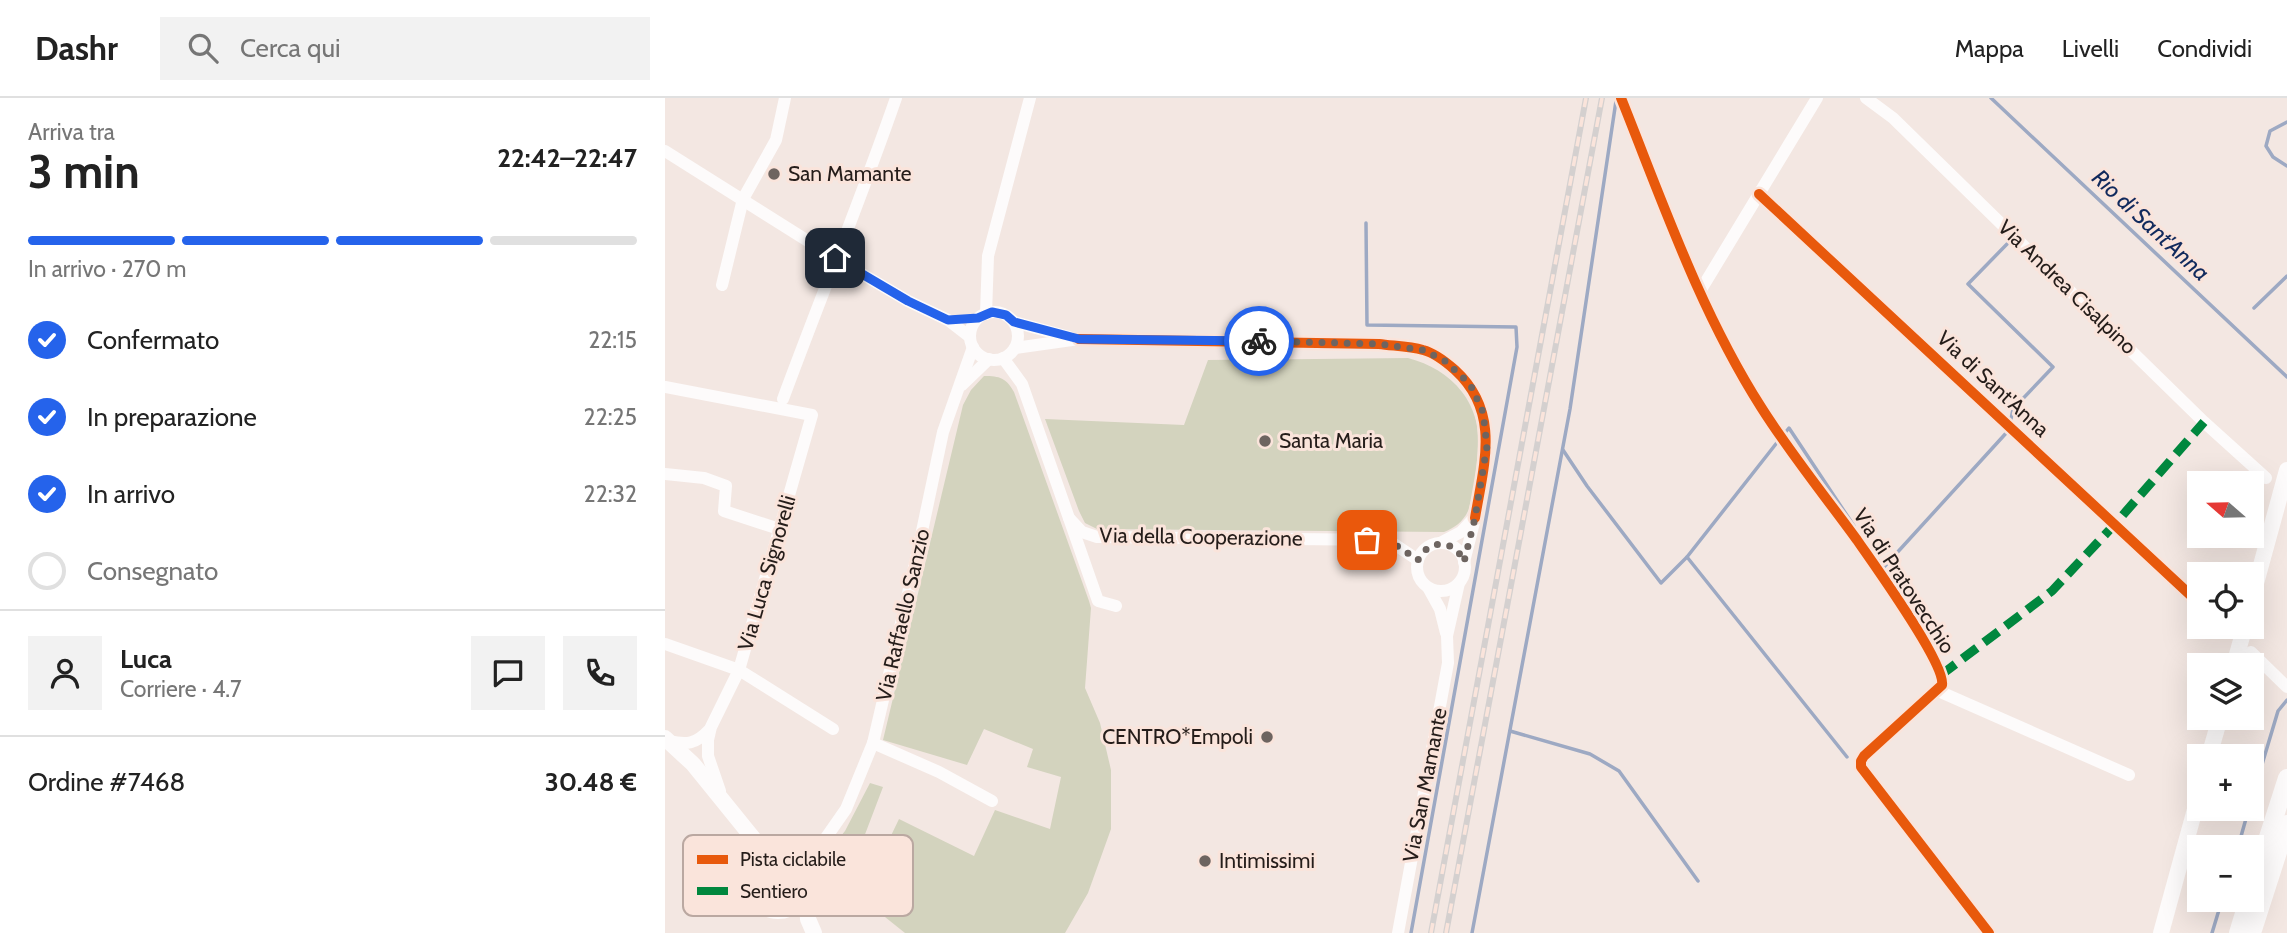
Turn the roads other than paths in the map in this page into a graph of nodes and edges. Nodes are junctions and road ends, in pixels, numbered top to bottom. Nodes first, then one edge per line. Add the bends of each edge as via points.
1 (785, 98) edge
2 (896, 98) edge
3 (1030, 98) edge
4 (1621, 98) edge
5 (1817, 98) edge
6 (1866, 98) edge
7 (665, 151) edge
8 (1759, 194) junction
9 (743, 199) junction
10 (835, 258) junction
11 (986, 277) junction
12 (722, 285) dead end
13 (1699, 293) junction
14 (982, 316) junction
15 (1010, 318) junction
16 (948, 320) junction
17 (1079, 339) junction
18 (971, 342) junction
19 (1015, 348) junction
20 (1003, 358) junction
21 (989, 359) junction
22 (665, 387) edge
23 (957, 390) junction
24 (783, 399) dead end
25 (2287, 470) edge
26 (665, 474) edge
27 (2266, 478) dead end
28 (1069, 518) junction
29 (1475, 518) junction
30 (779, 529) junction
31 (1440, 543) junction
32 (1418, 560) junction
33 (1464, 562) junction
34 (2262, 562) edge
35 (1459, 583) junction
36 (1429, 589) junction
37 (2187, 592) edge
38 (1115, 606) dead end
39 (1447, 636) junction
40 (665, 644) edge
41 (2251, 652) dead end
42 (739, 670) junction
43 (2287, 687) edge
44 (1936, 690) junction
45 (711, 727) junction
46 (833, 729) dead end
47 (667, 740) edge
48 (873, 743) junction
49 (2129, 775) dead end
50 (2287, 778) edge
51 (992, 801) dead end
52 (726, 804) junction
53 (2192, 821) edge
54 (2287, 824) edge
55 (743, 828) junction
56 (830, 833) joint
57 (746, 835) edge
58 (750, 835) edge
59 (828, 835) edge
60 (2264, 850) edge
61 (2244, 912) edge
62 (785, 916) edge
63 (808, 916) edge
64 (813, 933) edge
65 (1398, 933) edge
66 (1989, 933) edge
67 (2161, 933) edge
68 (2238, 933) edge
69 (2252, 933) edge

1 - 9 street via 776,140
2 - 10 street
3 - 11 street
4 - 13 street, Via di Pratovecchio
5 - 8 street
6 - 27 street, Via Andrea Cisalpino via 1893,118
7 - 9 street
8 - 13 street
8 - 37 street, Via di Sant'Anna
9 - 10 street
9 - 12 street
10 - 16 street
10 - 24 street
11 - 14 street
11 - 15 street via 994,301
13 - 44 street, Via di Pratovecchio via 1761,406 1916,628 1941,675 1942,685
14 - 15 street via 992,312
14 - 16 street
14 - 18 street
15 - 17 street
15 - 19 street via 1018,334
16 - 18 street
17 - 19 street
17 - 29 street via 1380,344 1423,350 1445,361 1470,384 1483,412 1487,446
18 - 21 street
18 - 23 street, Via Raffaello Sanzio
19 - 20 street
20 - 21 street
20 - 28 street, Via della Cooperazione via 1022,384
21 - 23 street, Via Raffaello Sanzio
22 - 30 street, Via Luca Signorelli via 812,415
23 - 48 street, Via Raffaello Sanzio via 943,432
25 - 34 main road
26 - 30 street via 704,478 726,486 725,511
28 - 32 street, Via della Cooperazione via 1082,532 1097,537 1388,540
28 - 38 street, Via della Cooperazione via 1098,601
29 - 31 street
29 - 33 street
30 - 42 street, Via Luca Signorelli
31 - 32 street via 1426,548
31 - 33 street via 1455,548
32 - 36 street via 1417,573
33 - 35 street
35 - 36 street via 1445,591
35 - 39 street
36 - 39 street
39 - 65 street, Via San Mamante via 1448,663
40 - 42 street
41 - 43 street
42 - 45 street, Via Luca Signorelli
42 - 46 street
44 - 49 street
44 - 66 street via 1864,756 1861,767
45 - 47 street via 695,743
45 - 52 street via 708,756
47 - 52 main road
48 - 51 street
48 - 56 street, Via Raffaello Sanzio via 850,803
50 - 60 highway
52 - 55 main road
53 - 67 main road
54 - 69 highway
55 - 57 main road
55 - 58 main road
56 - 59 street, Via Raffaello Sanzio
61 - 68 highway
62 - 64 main road
63 - 64 main road

